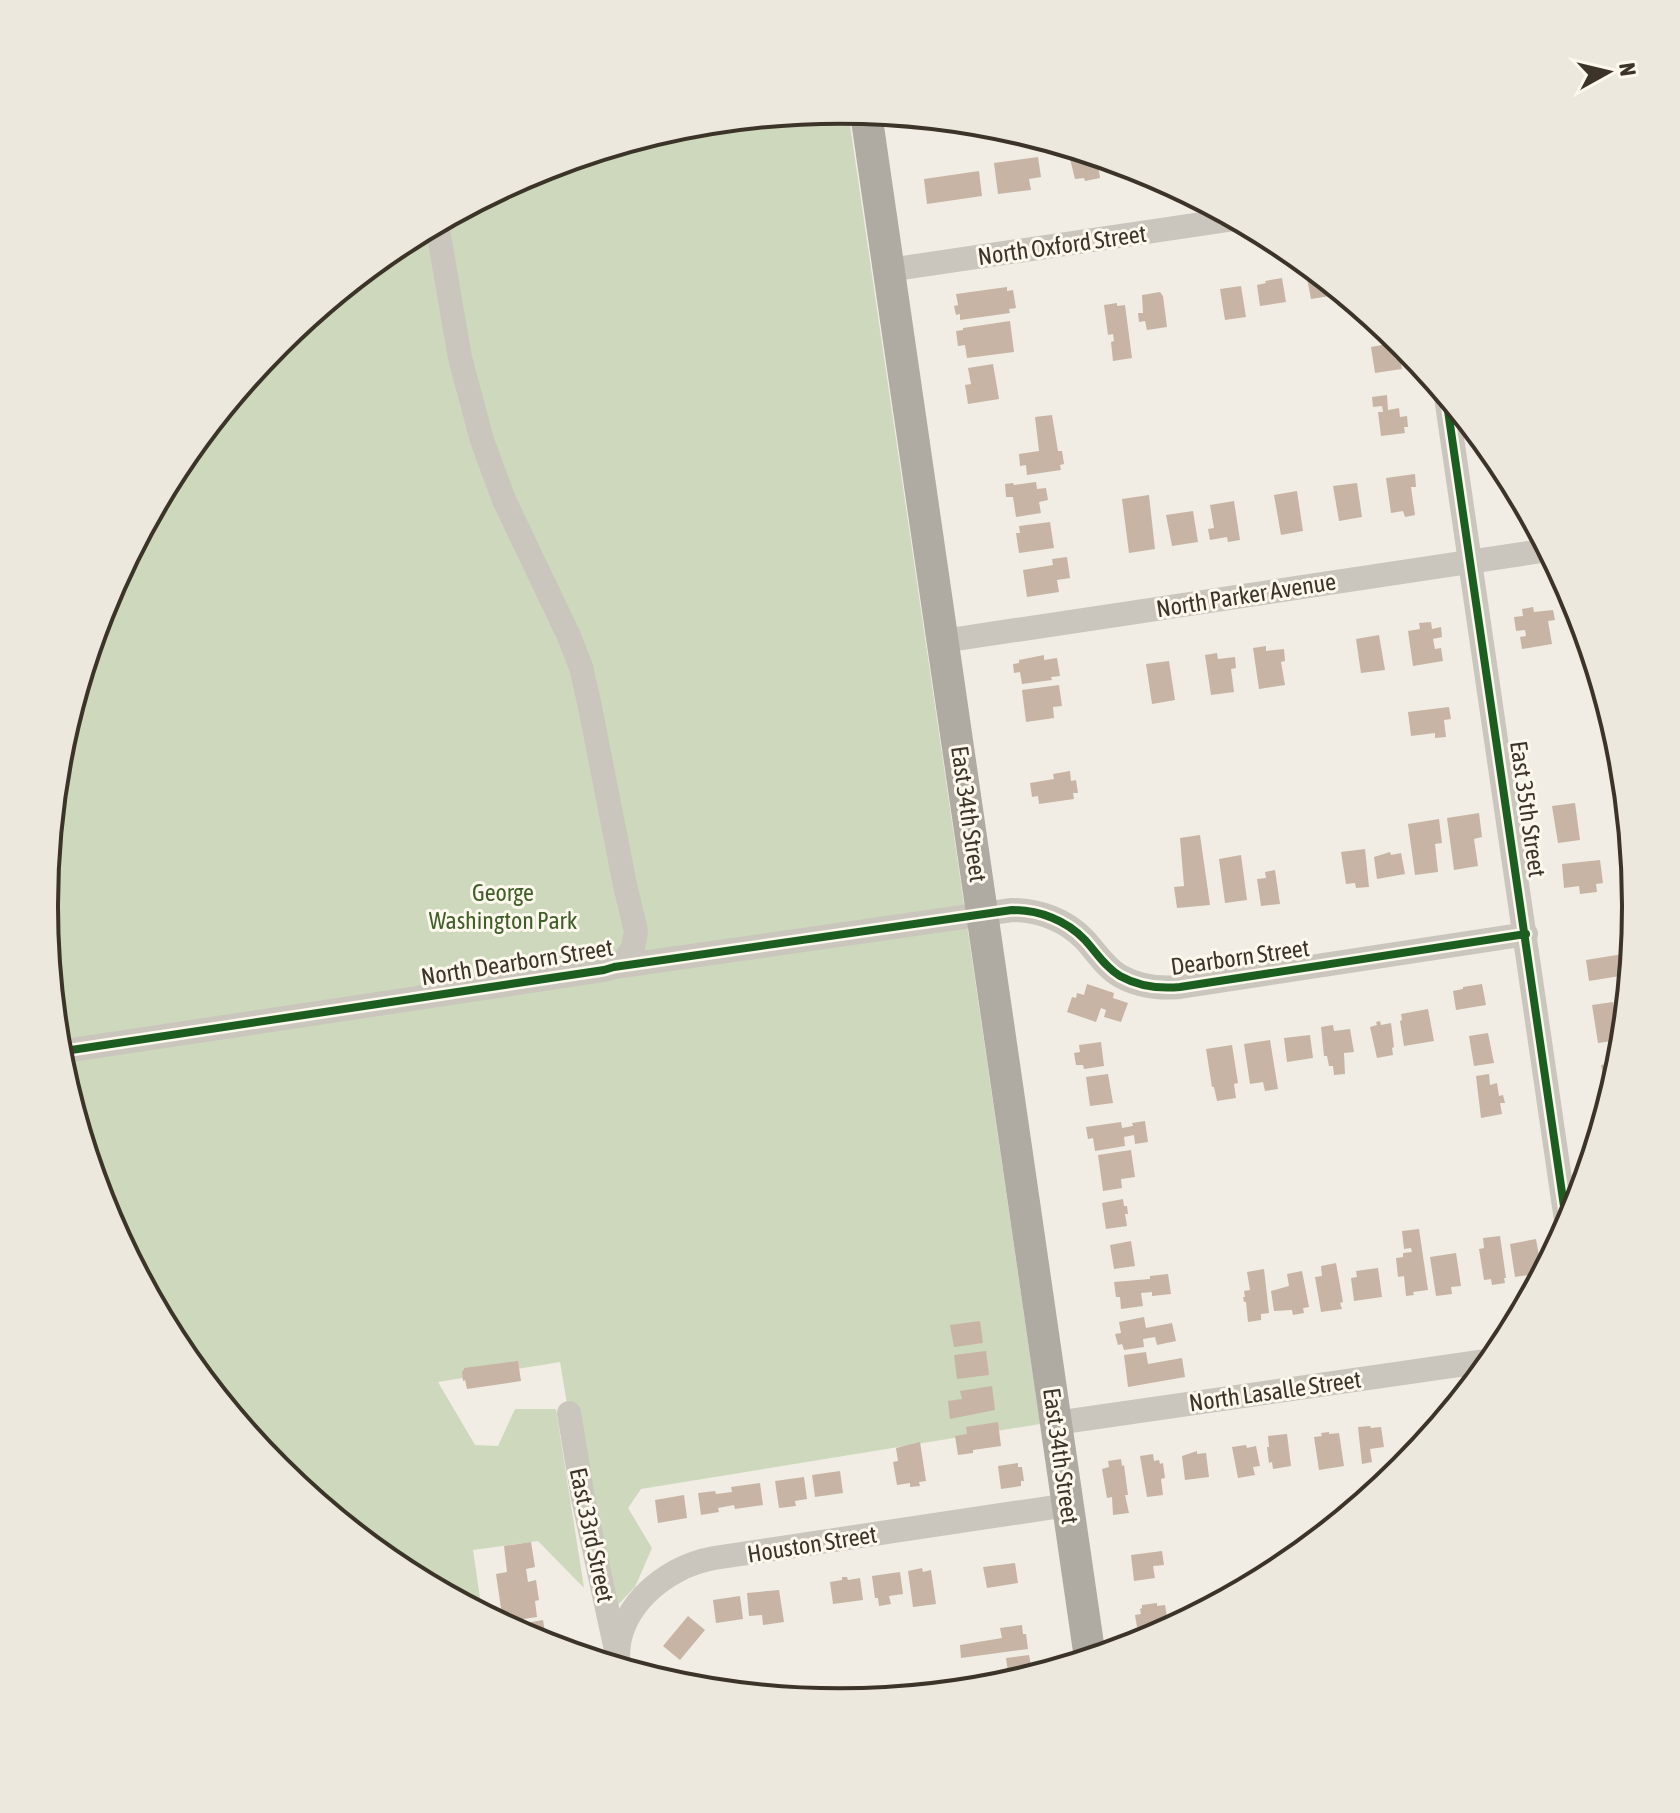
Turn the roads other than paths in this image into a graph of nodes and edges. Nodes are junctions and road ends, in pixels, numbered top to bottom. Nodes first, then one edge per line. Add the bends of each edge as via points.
1 (868, 125) edge
2 (1217, 222) edge
3 (439, 235) edge
4 (889, 270) junction
5 (1449, 417) edge
6 (1536, 552) edge
7 (1471, 562) junction
8 (943, 641) junction
9 (983, 915) junction
10 (1526, 934) junction
11 (614, 967) junction
12 (72, 1050) edge
13 (1564, 1202) edge
14 (1475, 1363) edge
15 (569, 1413) dead end
16 (1056, 1423) junction
17 (1068, 1505) junction
18 (1089, 1648) edge
19 (617, 1655) edge
20 (618, 1656) edge

1 - 4 main road, East 34th Street
2 - 4 street, North Oxford Street
3 - 11 street, North Dearborn Street via 460,358 482,440 583,677 636,931 633,948
4 - 8 main road, East 34th Street
5 - 7 street, East 35th Street
6 - 7 street, North Parker Avenue
7 - 8 street, North Parker Avenue
7 - 10 street, East 35th Street
8 - 9 main road, East 34th Street
9 - 10 street, Dearborn Street via 1020,910 1051,917 1073,929 1120,976 1162,988
9 - 11 street, North Dearborn Street
9 - 16 main road, East 34th Street
10 - 13 street, East 35th Street
11 - 12 street, North Dearborn Street
14 - 16 street, North Lasalle Street
15 - 19 street, East 33rd Street
16 - 17 main road, East 34th Street
17 - 18 main road, East 34th Street
17 - 20 street, Houston Street via 693,1564 668,1575 640,1601 619,1638

